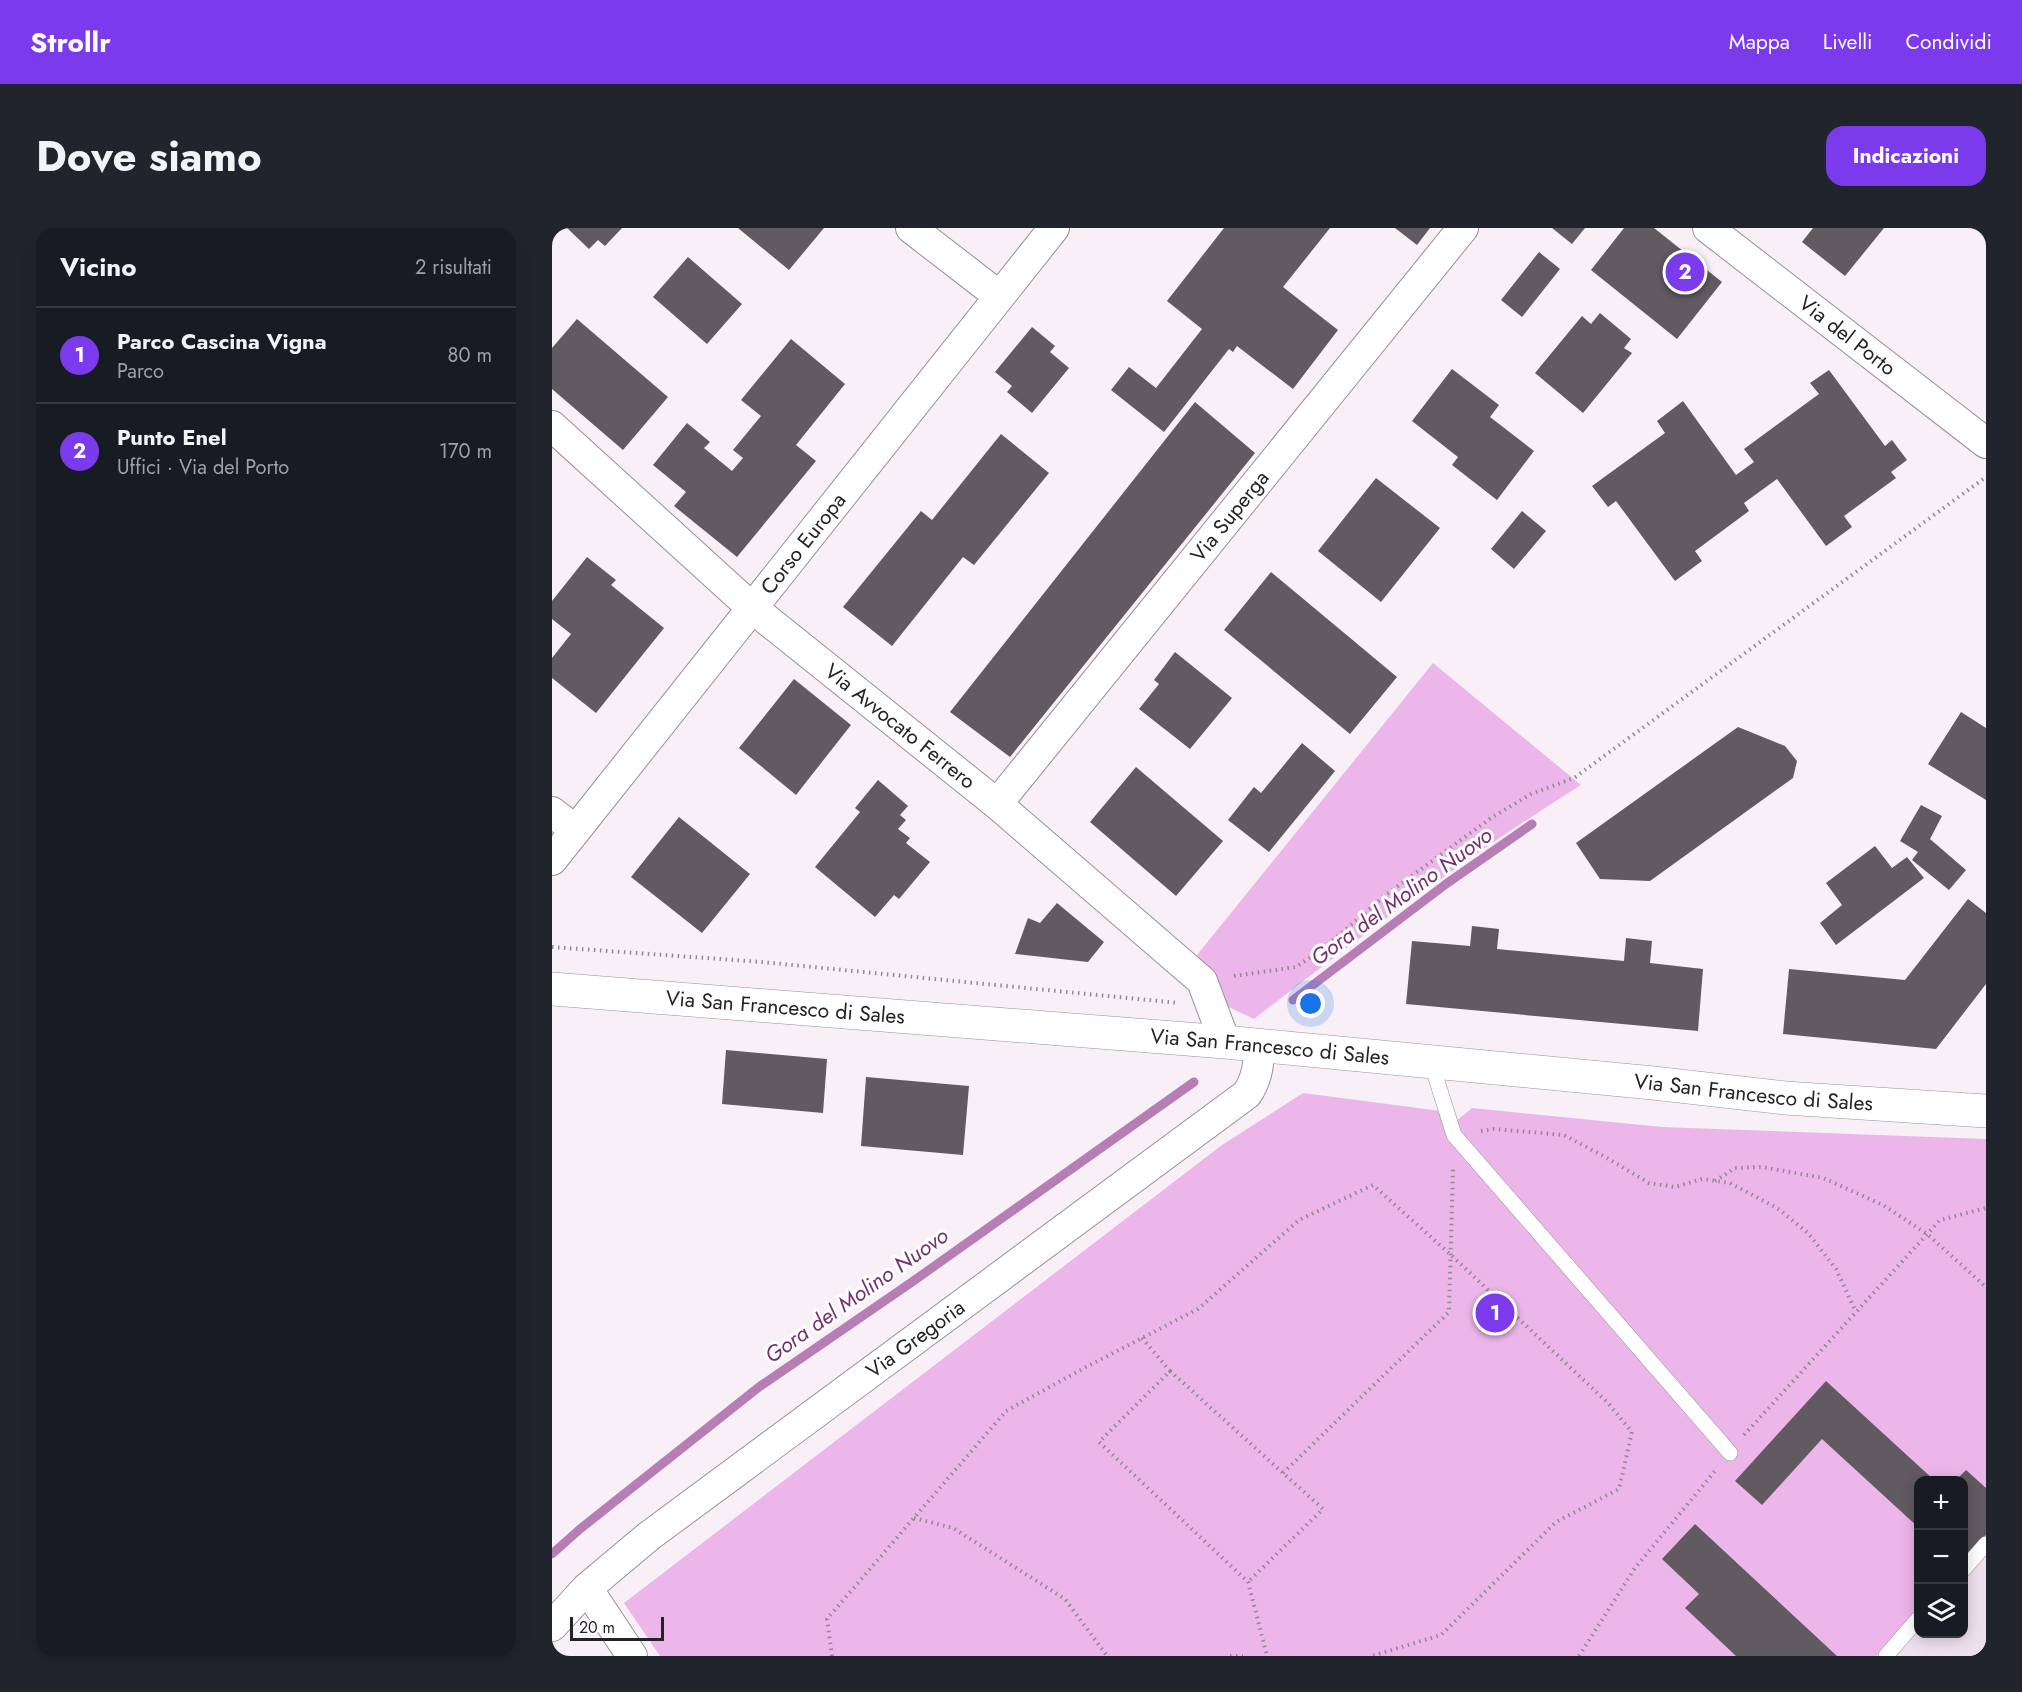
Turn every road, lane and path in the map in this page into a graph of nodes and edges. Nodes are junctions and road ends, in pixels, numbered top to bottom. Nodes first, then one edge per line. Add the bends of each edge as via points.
1 (911, 228) edge
2 (1053, 228) edge
3 (1463, 228) edge
4 (1708, 228) edge
5 (999, 296) junction
6 (552, 426) edge
7 (1986, 444) edge
8 (1986, 477) edge
9 (752, 607) junction
10 (997, 804) junction
11 (552, 812) edge
12 (575, 830) junction
13 (552, 860) edge
14 (1201, 981) junction
15 (552, 989) edge
16 (1226, 1042) junction
17 (1259, 1046) junction
18 (1431, 1062) junction
19 (1986, 1111) edge
20 (1454, 1135) junction
21 (1715, 1181) junction
22 (1986, 1208) edge
23 (1927, 1234) junction
24 (1451, 1255) junction
25 (1986, 1287) edge
26 (1856, 1312) junction
27 (1142, 1338) junction
28 (1170, 1371) junction
29 (1730, 1453) junction
30 (1283, 1473) junction
31 (914, 1518) junction
32 (1986, 1544) edge
33 (1968, 1564) edge
34 (1248, 1582) junction
35 (586, 1587) junction
36 (1914, 1624) edge
37 (552, 1626) edge
38 (632, 1656) edge
39 (832, 1656) edge
40 (1107, 1656) edge
41 (1230, 1656) edge
42 (1243, 1656) edge
43 (1267, 1656) edge
44 (1372, 1656) edge
45 (1579, 1656) edge
46 (1886, 1656) edge

1 - 5 street
2 - 5 street, Corso Europa
3 - 10 street, Via Superga
4 - 7 street, Via del Porto
5 - 9 street, Corso Europa
6 - 9 street, Via Avvocato Ferrero
8 - 14 path via 1574,778 1531,794 1491,818 1296,967
9 - 10 street, Via Avvocato Ferrero
9 - 12 street, Corso Europa
10 - 14 street, Via Avvocato Ferrero
11 - 12 street
12 - 13 street, Corso Europa
14 - 16 street, Via Avvocato Ferrero
15 - 16 main road, Via San Francesco di Sales
16 - 17 main road, Via San Francesco di Sales
17 - 18 main road, Via San Francesco di Sales
17 - 35 street, Via Gregoria via 1259,1067 1246,1094 726,1478
18 - 19 main road, Via San Francesco di Sales via 1785,1098
18 - 20 lane
20 - 21 path via 1494,1129 1563,1135 1649,1184 1675,1187 1702,1179
20 - 24 path
20 - 29 lane
21 - 23 path via 1735,1168 1762,1167 1823,1178 1882,1205
21 - 26 path via 1730,1183 1777,1208 1808,1233 1836,1269
22 - 23 path via 1940,1220
23 - 25 path
23 - 26 path
24 - 27 path via 1373,1185 1299,1220 1198,1309
24 - 30 path via 1449,1312
24 - 44 path via 1608,1403 1632,1432 1618,1489 1556,1522 1441,1635
26 - 29 path
27 - 28 path
27 - 31 path via 1006,1411
28 - 30 path
28 - 34 path via 1099,1443
29 - 45 path via 1635,1568
30 - 34 path via 1323,1509
31 - 39 path via 827,1619
31 - 40 path via 953,1528 1065,1599
32 - 33 lane
34 - 43 path
35 - 37 street, Via Gregoria
35 - 38 street
36 - 46 lane
41 - 42 path

